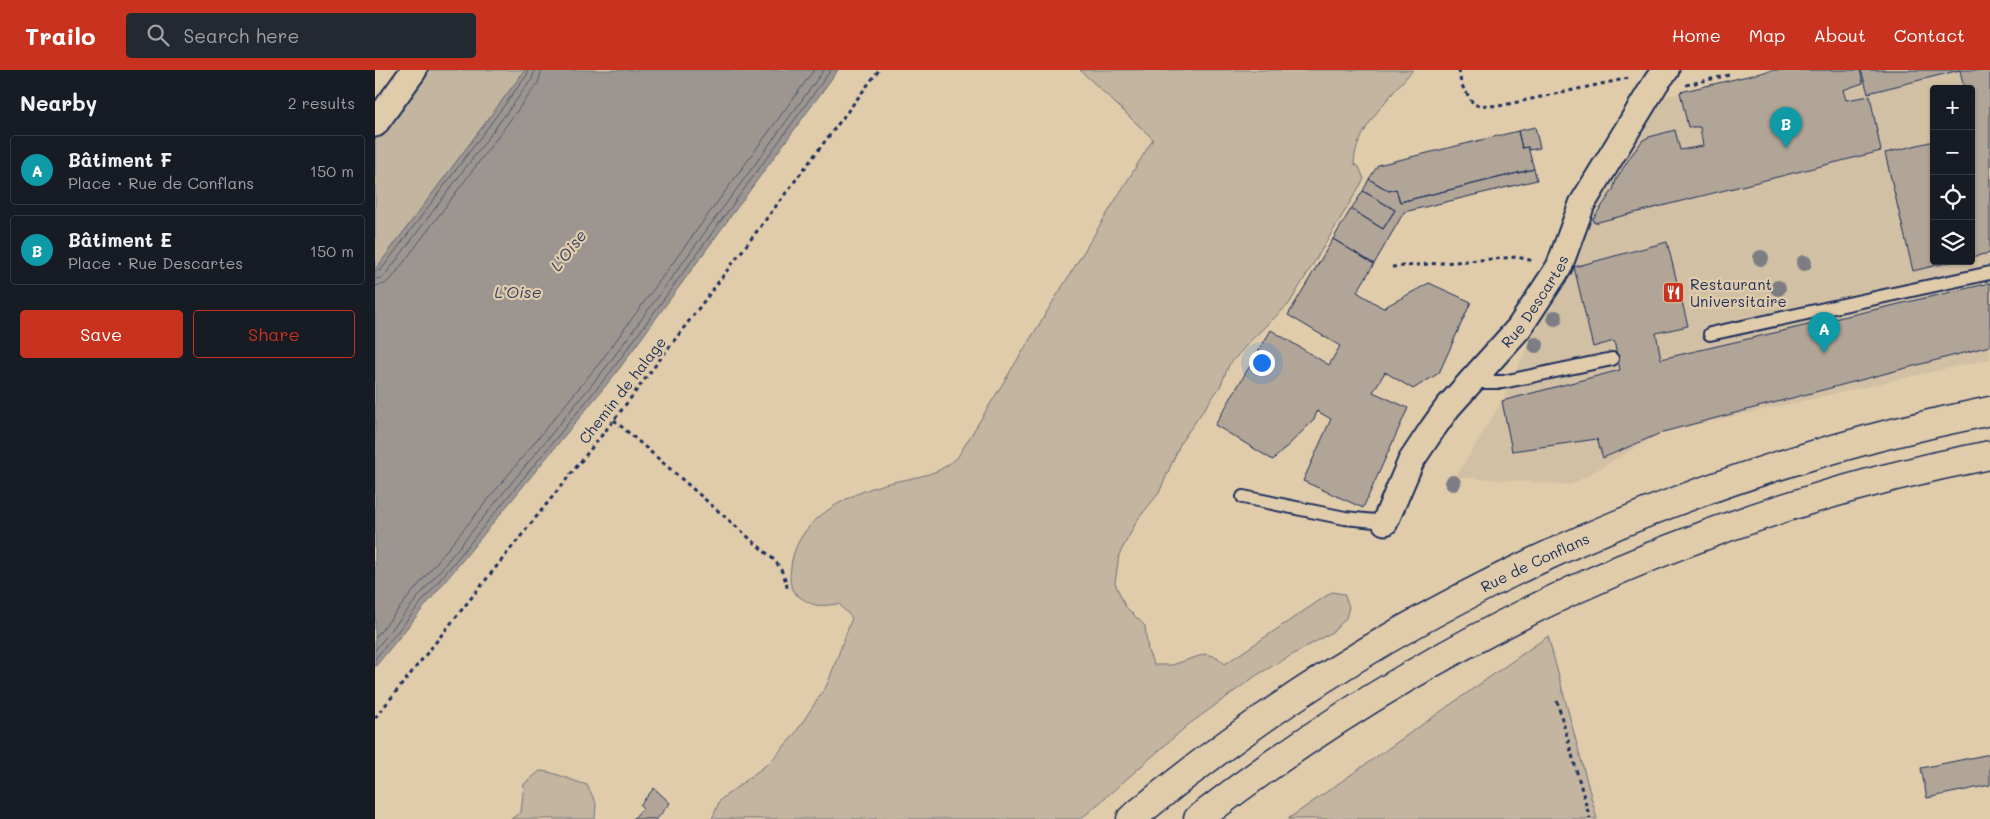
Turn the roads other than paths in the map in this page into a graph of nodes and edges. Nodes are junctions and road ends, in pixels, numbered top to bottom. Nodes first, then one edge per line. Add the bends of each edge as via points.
1 (414, 70) edge
2 (1673, 78) edge
3 (375, 124) edge
4 (1990, 273) edge
5 (1710, 334) dead end
6 (1613, 359) dead end
7 (1471, 382) junction
8 (1990, 411) edge
9 (1990, 455) edge
10 (1243, 497) dead end
11 (1385, 522) joint
12 (1131, 819) edge
13 (1198, 819) edge

1 - 3 street
2 - 7 street, Rue Descartes via 1657,81 1582,204 1559,266 1519,328
4 - 5 lane
6 - 7 lane via 1503,382
7 - 11 street, Rue Descartes via 1448,407 1411,461
8 - 12 main road, Rue de Conflans via 1876,437 1750,474 1660,506 1522,566 1434,612 1310,686 1229,742
9 - 13 main road via 1877,481 1785,507 1655,554 1557,597 1470,641 1385,690 1303,742
10 - 11 lane via 1345,518

